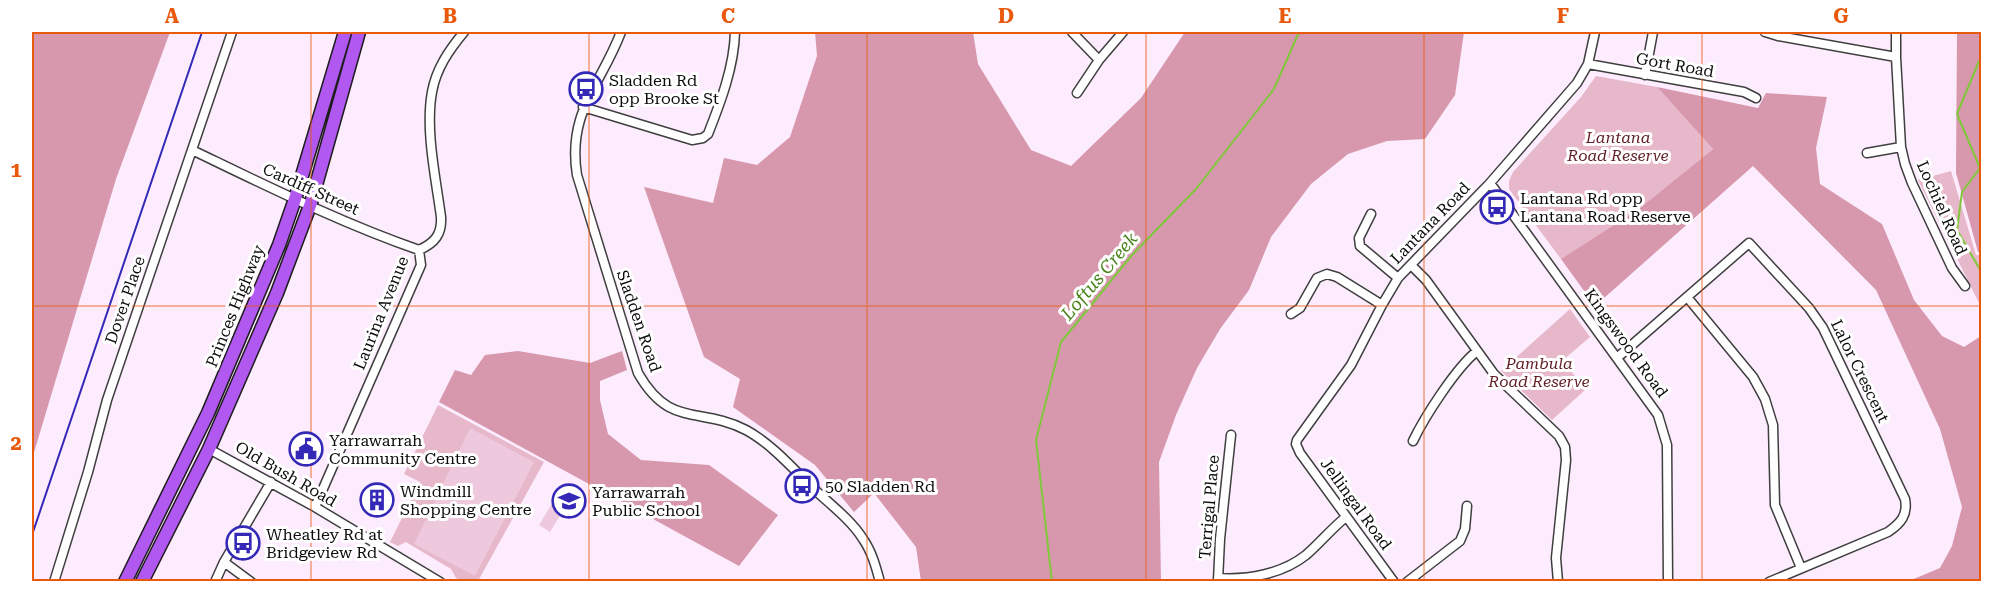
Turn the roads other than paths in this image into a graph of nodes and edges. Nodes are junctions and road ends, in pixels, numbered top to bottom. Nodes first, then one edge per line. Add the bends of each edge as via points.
1 (232, 32) edge
2 (345, 32) edge
3 (359, 32) edge
4 (464, 32) edge
5 (621, 32) edge
6 (735, 32) edge
7 (1072, 32) edge
8 (1123, 32) edge
9 (1595, 32) edge
10 (1653, 32) edge
11 (1765, 32) edge
12 (1896, 32) edge
13 (1896, 57) junction
14 (1099, 60) junction
15 (1588, 64) junction
16 (1645, 75) junction
17 (1077, 93) dead end
18 (1756, 98) dead end
19 (583, 107) junction
20 (1901, 147) junction
21 (192, 150) junction
22 (1867, 153) dead end
23 (1490, 183) junction
24 (296, 199) junction
25 (310, 206) junction
26 (1371, 214) dead end
27 (419, 250) junction
28 (1411, 265) junction
29 (1398, 278) junction
30 (1965, 286) dead end
31 (1688, 297) junction
32 (1382, 305) junction
33 (1291, 314) dead end
34 (1477, 351) junction
35 (1618, 357) junction
36 (208, 413) junction
37 (1231, 435) dead end
38 (1413, 441) dead end
39 (1296, 444) joint
40 (209, 449) junction
41 (271, 482) junction
42 (1467, 506) dead end
43 (315, 507) junction
44 (1346, 517) junction
45 (140, 553) junction
46 (224, 562) junction
47 (1800, 568) junction
48 (1218, 580) edge
49 (54, 582) edge
50 (125, 582) edge
51 (142, 582) edge
52 (215, 582) edge
53 (251, 582) edge
54 (440, 582) edge
55 (880, 582) edge
56 (1394, 582) edge
57 (1407, 582) edge
58 (1558, 582) edge
59 (1668, 582) edge
60 (1769, 582) edge

1 - 21 street, Dover Place
2 - 24 highway, Princes Highway
3 - 25 highway, Princes Highway
4 - 27 street, Laurina Avenue via 441,65 432,92 430,117 441,228 436,240
5 - 19 street, Sladden Road
6 - 19 street via 728,77 708,134 703,138 692,140
7 - 14 street
8 - 14 street
9 - 15 street, Lantana Road
10 - 16 street
11 - 13 street
12 - 13 street, Lochiel Road
13 - 20 street, Lochiel Road
14 - 17 street
15 - 16 street, Gort Road
15 - 23 street, Lantana Road via 1567,97
16 - 18 street, Gort Road via 1744,92
19 - 55 street, Sladden Road via 576,140 577,175 633,359 646,387 667,407 733,425 772,449 856,530 868,546
20 - 22 street
20 - 30 street, Lochiel Road via 1912,183 1952,268
21 - 24 street, Cardiff Street
21 - 49 street, Dover Place via 107,400
23 - 28 street, Lantana Road
23 - 35 street, Kingswood Road
24 - 25 street, Cardiff Street
24 - 36 highway, Princes Highway
25 - 27 street, Cardiff Street
25 - 40 highway, Princes Highway
26 - 29 street via 1359,238 1360,246
27 - 43 street, Laurina Avenue via 421,265
28 - 29 street, Lantana Road
28 - 34 street
29 - 32 street, Lantana Road
31 - 35 street, Lalor Crescent
31 - 47 street via 1753,377 1770,411 1775,505
31 - 47 street, Lalor Crescent via 1749,243 1820,322 1905,499 1904,516 1888,532
32 - 33 street via 1327,274 1317,278 1300,308
32 - 39 street, Lantana Road via 1351,365
34 - 38 street via 1428,414
34 - 58 street via 1502,384 1553,430 1564,447 1556,558
35 - 59 street, Kingswood Road via 1653,406 1666,439
36 - 40 highway
36 - 45 highway, Princes Highway
37 - 48 street, Terrigal Place
39 - 44 street, Jellingal Road
40 - 41 street, Old Bush Road
40 - 45 highway via 196,458 158,537
40 - 51 highway, Princes Highway
41 - 43 street, Old Bush Road
41 - 46 street
42 - 57 street via 1461,542
43 - 54 street, Old Bush Road
44 - 48 street via 1306,555 1274,572
44 - 56 street, Jellingal Road
45 - 50 highway, Princes Highway
46 - 52 street
46 - 53 street
47 - 60 street, Lalor Crescent

